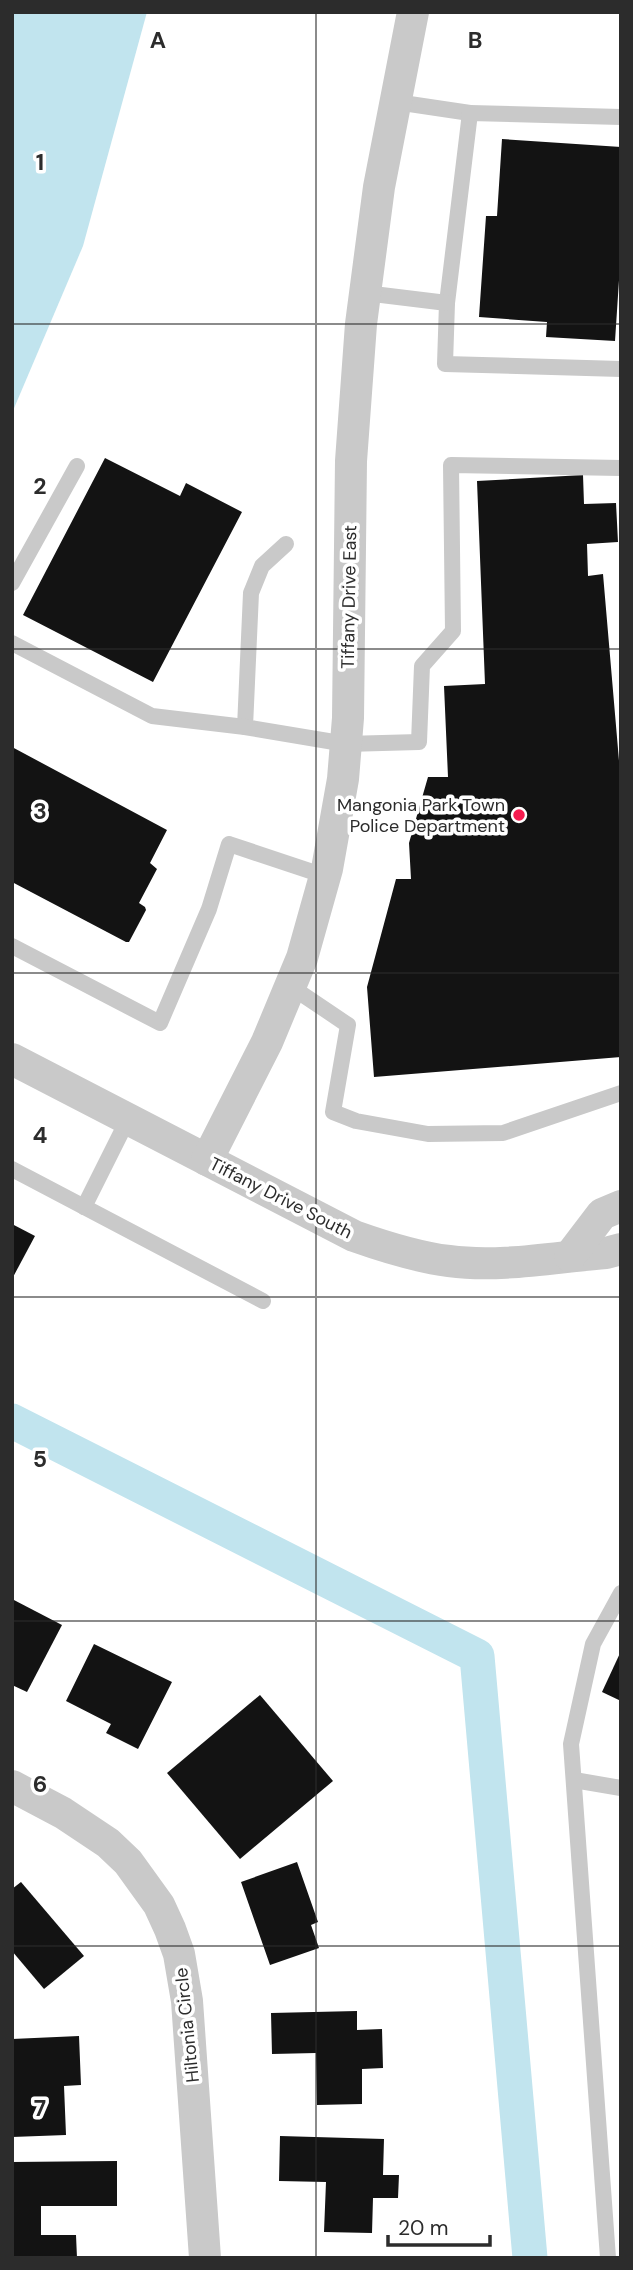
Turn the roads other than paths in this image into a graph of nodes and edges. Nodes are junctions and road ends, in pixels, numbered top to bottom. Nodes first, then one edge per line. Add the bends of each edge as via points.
1 (414, 12) edge
2 (396, 102) junction
3 (470, 113) junction
4 (621, 117) edge
5 (365, 293) junction
6 (447, 303) junction
7 (621, 369) edge
8 (77, 466) dead end
9 (621, 468) edge
10 (286, 544) dead end
11 (12, 583) edge
12 (12, 643) edge
13 (245, 727) junction
14 (345, 744) junction
15 (325, 876) junction
16 (12, 946) edge
17 (290, 986) junction
18 (12, 1059) edge
19 (621, 1093) edge
20 (128, 1119) junction
21 (206, 1160) junction
22 (12, 1169) edge
23 (621, 1206) edge
24 (84, 1207) junction
25 (621, 1249) edge
26 (570, 1256) junction
27 (263, 1301) dead end
28 (621, 1593) edge
29 (574, 1780) junction
30 (12, 1786) edge
31 (621, 1788) edge
32 (205, 2258) edge
33 (608, 2258) edge

1 - 2 street, Tiffany Drive East
2 - 3 lane
2 - 5 street, Tiffany Drive East
3 - 4 lane
3 - 6 lane
5 - 6 lane
5 - 14 street, Tiffany Drive East via 351,461
6 - 7 lane via 445,365
8 - 11 lane
9 - 14 lane via 451,465 453,631 422,666 419,742
10 - 13 lane via 262,566 251,593
12 - 13 lane via 152,716
13 - 14 lane
14 - 15 street, Tiffany Drive East
15 - 16 lane via 229,844 209,909 160,1023
15 - 17 street, Tiffany Drive East
17 - 19 lane via 348,1025 333,1112 356,1121 428,1134 503,1133
17 - 21 street, Tiffany Drive East via 267,1042
18 - 20 street, Tiffany Drive South
20 - 21 street, Tiffany Drive South
20 - 24 lane
21 - 26 street, Tiffany Drive South via 354,1236 401,1252 474,1263
22 - 24 lane
23 - 26 street via 602,1214
24 - 27 lane
25 - 26 street, Tiffany Drive South
28 - 29 lane via 593,1644 571,1744
29 - 31 lane
29 - 33 lane
30 - 32 street, Hiltonia Circle via 108,1843 159,1905 170,1929 187,2001

